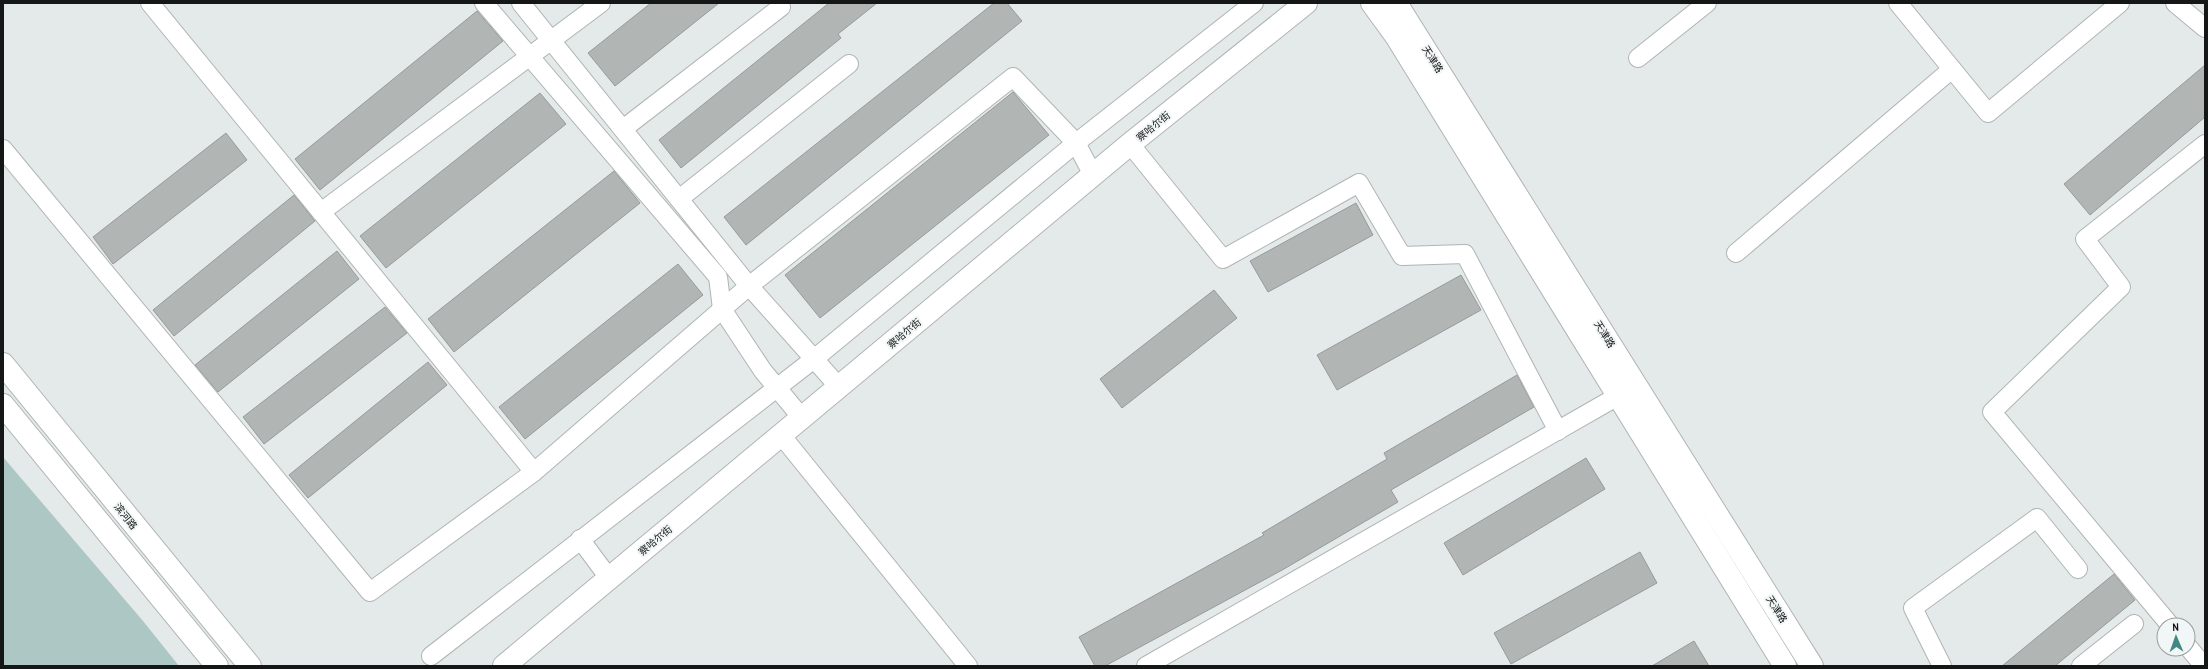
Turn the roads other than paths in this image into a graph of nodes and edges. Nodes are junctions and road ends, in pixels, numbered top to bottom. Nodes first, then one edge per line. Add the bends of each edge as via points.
1 (150, 3) edge
2 (484, 3) edge
3 (521, 3) edge
4 (601, 3) edge
5 (1254, 3) edge
6 (1306, 3) edge
7 (1372, 3) edge
8 (1396, 3) edge
9 (1707, 3) edge
10 (1898, 3) edge
11 (2120, 3) edge
12 (2175, 3) edge
13 (782, 7) dead end
14 (2205, 28) edge
15 (551, 40) junction
16 (530, 56) junction
17 (1638, 58) dead end
18 (849, 64) dead end
19 (1952, 69) junction
20 (623, 129) junction
21 (1076, 143) junction
22 (1130, 144) junction
23 (2205, 144) edge
24 (3, 149) edge
25 (1093, 175) junction
26 (679, 199) junction
27 (321, 212) junction
28 (1736, 252) dead end
29 (749, 286) junction
30 (722, 309) junction
31 (814, 359) junction
32 (3, 364) edge
33 (776, 387) junction
34 (839, 387) junction
35 (1618, 396) junction
36 (3, 405) edge
37 (802, 418) junction
38 (1558, 431) junction
39 (781, 435) junction
40 (534, 472) junction
41 (580, 539) junction
42 (2078, 569) dead end
43 (609, 578) junction
44 (2163, 617) edge
45 (2134, 624) dead end
46 (430, 656) dead end
47 (2196, 656) edge
48 (216, 666) edge
49 (250, 666) edge
50 (504, 666) edge
51 (968, 666) edge
52 (1146, 666) edge
53 (1785, 666) edge
54 (1812, 666) edge
55 (1942, 666) edge
56 (2080, 666) edge
57 (2204, 666) edge

1 - 27 street
2 - 16 street
3 - 15 street
4 - 15 street
5 - 21 street
6 - 22 street, 察哈尔街
7 - 35 street, 天津路 via 1400,43
8 - 54 street, 天津路
9 - 17 street
10 - 19 street
11 - 19 street via 1988,113
12 - 14 street
13 - 20 street
15 - 16 street
15 - 20 street
16 - 27 street
16 - 30 street via 718,277
18 - 26 street
19 - 28 street
20 - 26 street
21 - 25 street
21 - 29 street via 1013,77
21 - 31 street
22 - 25 street, 察哈尔街
22 - 38 street via 1223,259 1359,183 1402,256 1465,254
23 - 44 street via 2085,239 2121,287 1992,412
24 - 40 street via 370,592
25 - 34 street, 察哈尔街
26 - 29 street
27 - 40 street
29 - 30 street
29 - 31 street
30 - 33 street
30 - 40 street
31 - 33 street
31 - 34 street
32 - 49 street, 滨河路
33 - 37 street
33 - 41 street
34 - 37 street, 察哈尔街
35 - 38 street
35 - 53 street, 天津路
36 - 48 street
37 - 39 street, 察哈尔街
38 - 52 street
39 - 43 street, 察哈尔街
39 - 51 street
41 - 43 street
41 - 46 street
42 - 55 street via 2037,518 1913,608
43 - 50 street, 察哈尔街
45 - 56 street
47 - 57 street

